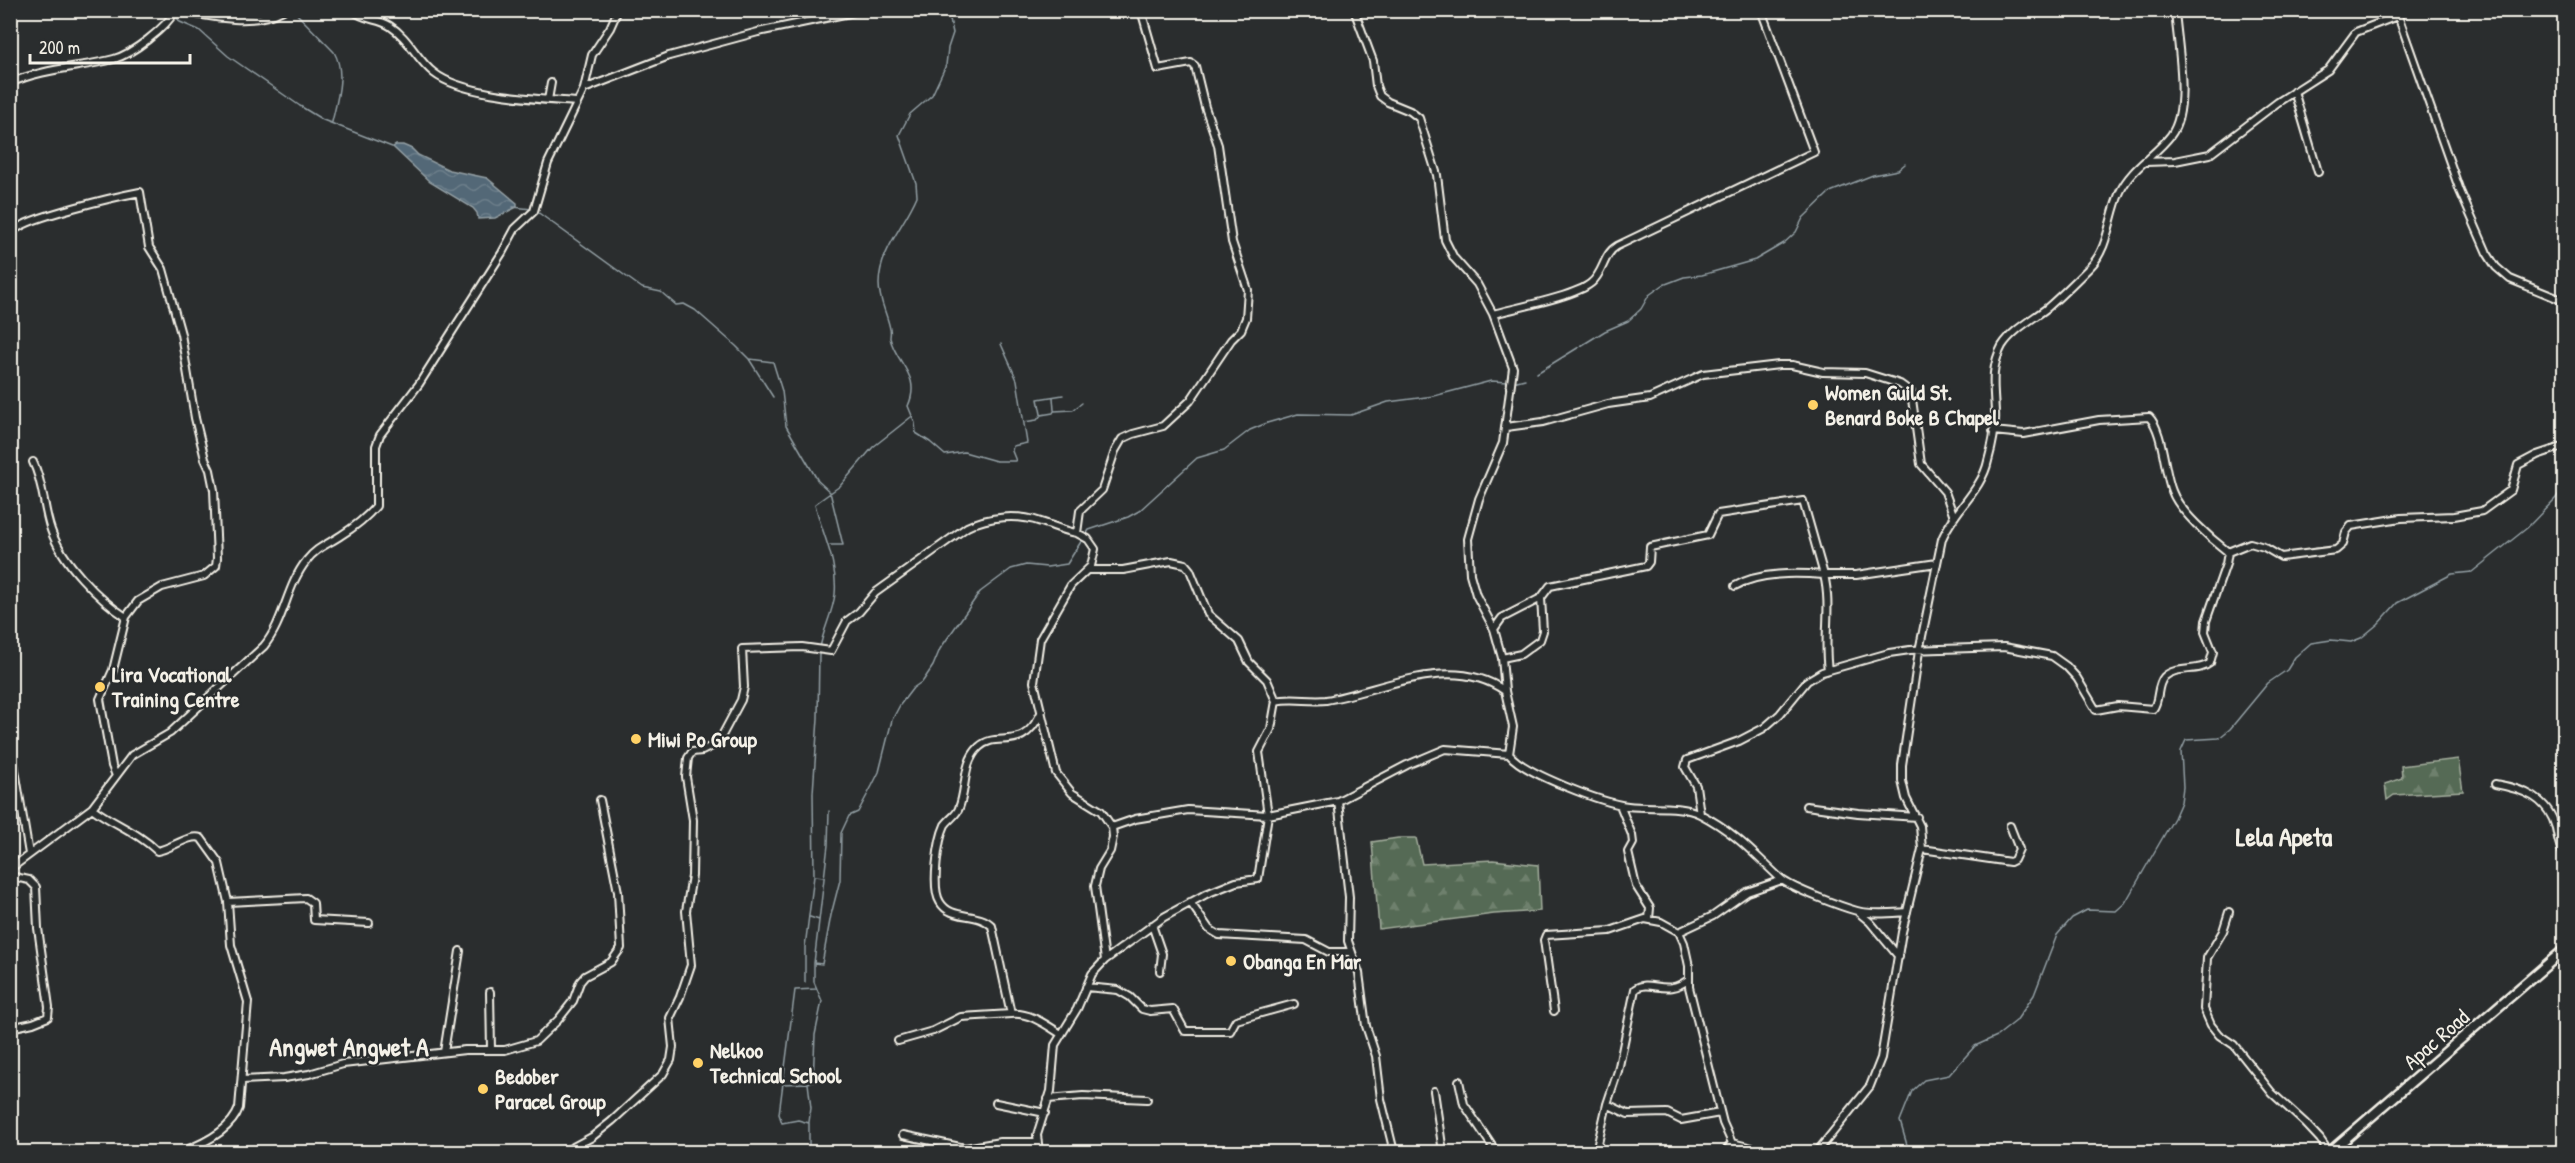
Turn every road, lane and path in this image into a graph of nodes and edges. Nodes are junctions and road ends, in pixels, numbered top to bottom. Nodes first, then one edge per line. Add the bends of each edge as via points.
1 (283, 10) edge
2 (352, 10) edge
3 (618, 10) edge
4 (864, 10) edge
5 (1141, 10) edge
6 (1354, 10) edge
7 (1761, 10) edge
8 (2175, 10) edge
9 (2397, 13) edge
10 (10, 83) edge
11 (551, 83) dead end
12 (584, 89) junction
13 (2294, 91) junction
14 (548, 100) junction
15 (576, 102) junction
16 (2144, 162) junction
17 (2318, 172) dead end
18 (10, 238) edge
19 (2565, 301) edge
20 (1493, 314) junction
21 (1506, 426) junction
22 (1993, 431) junction
23 (2565, 446) edge
24 (33, 462) dead end
25 (1954, 516) junction
26 (1077, 533) junction
27 (2228, 552) junction
28 (1937, 563) junction
29 (1088, 570) junction
30 (1824, 575) junction
31 (1735, 586) dead end
32 (1541, 598) junction
33 (126, 617) junction
34 (1494, 629) junction
35 (1919, 651) junction
36 (1502, 658) junction
37 (1828, 670) junction
38 (1505, 691) junction
39 (1276, 701) junction
40 (1042, 710) junction
41 (10, 740) edge
42 (1509, 754) junction
43 (116, 776) junction
44 (2495, 784) dead end
45 (600, 800) dead end
46 (1338, 801) junction
47 (1620, 805) junction
48 (1806, 806) dead end
49 (92, 808) junction
50 (1700, 814) junction
51 (1268, 815) junction
52 (1917, 817) junction
53 (2010, 826) dead end
54 (1112, 827) junction
55 (1922, 849) junction
56 (29, 854) junction
57 (2565, 855) edge
58 (10, 869) edge
59 (10, 876) edge
60 (1782, 880) junction
61 (228, 902) junction
62 (1190, 902) junction
63 (1858, 911) junction
64 (1907, 912) junction
65 (2229, 912) dead end
66 (1649, 919) junction
67 (369, 923) dead end
68 (1152, 925) junction
69 (1679, 932) junction
70 (2565, 950) edge
71 (460, 951) dead end
72 (1351, 952) junction
73 (1899, 957) junction
74 (1105, 960) junction
75 (1160, 971) dead end
76 (1689, 979) junction
77 (1086, 987) junction
78 (490, 992) dead end
79 (1294, 1004) dead end
80 (1554, 1011) dead end
81 (1011, 1014) junction
82 (10, 1028) edge
83 (1061, 1034) junction
84 (898, 1041) dead end
85 (491, 1050) junction
86 (444, 1052) junction
87 (242, 1080) junction
88 (1459, 1081) dead end
89 (1434, 1091) dead end
90 (1048, 1099) junction
91 (1148, 1099) dead end
92 (996, 1103) dead end
93 (1607, 1104) junction
94 (1045, 1113) junction
95 (1720, 1113) junction
96 (903, 1135) dead end
97 (1037, 1142) junction
98 (1732, 1143) junction
99 (965, 1150) edge
100 (181, 1152) edge
101 (564, 1152) edge
102 (1040, 1152) edge
103 (1394, 1152) edge
104 (1443, 1152) edge
105 (1496, 1152) edge
106 (1596, 1152) edge
107 (1725, 1152) edge
108 (1769, 1152) edge
109 (1817, 1152) edge
110 (2329, 1152) edge

1 - 10 street via 269,18 251,20 175,11 156,33 117,58 51,70
2 - 14 street via 389,25 413,48 422,64 442,80 471,89
3 - 12 street via 592,55
4 - 12 street via 669,56
5 - 26 street via 1158,69 1191,63 1195,66 1218,146 1232,242 1247,284 1248,308 1241,330 1220,354 1190,401 1163,426 1122,440 1102,490 1082,508
6 - 20 street via 1373,61 1380,96 1416,115 1422,125 1437,175 1445,240
7 - 20 street via 1814,152 1617,246 1609,253 1600,274 1583,289
8 - 16 street via 2179,118 2172,134
9 - 13 street via 2356,32 2328,70
9 - 19 street via 2460,190 2491,261 2510,279
11 - 14 street
12 - 15 street
13 - 16 street via 2210,154
13 - 17 street
14 - 15 street
15 - 43 street via 548,163 534,211 510,236 419,384 380,435 376,446 376,507 347,532 314,550 295,577 274,633 264,646 170,733 132,755
16 - 22 street via 2121,189 2094,263 2000,349 1992,383
18 - 33 street via 16,229 31,222 140,192 149,247 163,269 181,334 195,418 210,470 218,558 216,566 204,576 162,587 138,601
20 - 21 street via 1514,368
21 - 25 street via 1543,423 1608,404 1650,398 1714,372 1792,365 1823,372 1865,373 1900,384 1911,392 1921,464 1945,492
21 - 34 street via 1501,451 1479,499 1468,539 1476,595
22 - 25 street via 1988,464
22 - 27 street via 2024,434 2090,421 2149,417 2156,429 2174,497
23 - 27 street via 2518,465 2511,490 2482,511 2356,525 2348,528 2343,544 2336,550 2281,557 2250,543
24 - 33 street via 58,544 95,594
25 - 28 street via 1942,539
26 - 29 street via 1095,549
26 - 101 street via 1020,518 983,520 967,527 874,593 847,621 831,651 742,649 741,700 718,743 692,752 687,758 693,820 692,876 686,911 690,965 670,1018 671,1060 663,1074 612,1121
27 - 35 street via 2206,621 2205,632 2213,652 2211,663 2165,676 2153,709 2118,706 2096,710 2066,666 2039,652 2004,647
28 - 30 street via 1856,575
28 - 35 street
29 - 39 street via 1123,570 1176,561 1185,564 1208,615 1239,641 1249,662 1270,685
29 - 40 street via 1071,585 1040,640 1034,678
30 - 31 street via 1782,575 1747,580
30 - 32 street via 1803,501 1718,514 1708,535 1650,547 1647,566 1550,586
30 - 37 street via 1828,597
32 - 34 street via 1508,613
32 - 36 street via 1540,640 1521,654
33 - 43 street via 113,670 100,699
34 - 36 street
35 - 37 street via 1889,653
35 - 52 street via 1902,765 1906,798
36 - 38 street
37 - 50 street via 1807,681 1764,728 1685,761 1696,786
38 - 39 street via 1480,677 1437,674 1324,700
38 - 42 street via 1513,727
39 - 51 street via 1271,729 1259,752
40 - 54 street via 1047,744 1058,777 1072,794 1101,811
40 - 81 street via 1023,736 987,743 976,751 965,775 959,809 945,826 936,876 935,892 942,905 958,915 985,920 992,926
41 - 56 street
42 - 46 street via 1445,749
42 - 47 street via 1540,775
43 - 49 street
44 - 57 street via 2525,792 2542,802 2551,815
45 - 85 street via 619,898 620,953 612,962 585,976 573,1001 536,1041
46 - 51 street
46 - 72 street
47 - 50 street
47 - 66 street via 1632,835 1628,852 1636,886 1650,908
48 - 52 street
49 - 56 street
49 - 61 street via 116,825 135,832 157,851 193,837 201,838 219,863
50 - 60 street via 1745,844
51 - 54 street via 1188,810
51 - 62 street via 1258,879 1236,882
52 - 55 street
53 - 55 street via 2019,849 2010,862
54 - 74 street via 1110,851 1099,869 1095,886
55 - 64 street
56 - 58 street
59 - 82 street via 29,880 36,887 49,1007 48,1017
60 - 63 street
60 - 69 street via 1747,892 1713,916
61 - 67 street via 306,898 313,903 314,920
61 - 87 street via 231,945 248,1002
62 - 68 street
62 - 72 street via 1209,929 1219,935 1306,940 1329,952
63 - 64 street
63 - 73 street
64 - 73 street
65 - 110 street via 2208,958 2204,1009 2219,1035 2234,1045 2272,1094
66 - 69 street
66 - 80 street via 1610,931 1546,935
68 - 74 street
68 - 75 street via 1162,954
69 - 76 street via 1686,949
70 - 110 main road, Apac Road
71 - 86 street
72 - 103 street via 1359,973 1366,1026 1376,1056 1381,1099
73 - 109 street via 1877,1071 1862,1098
74 - 77 street
76 - 93 street via 1670,989 1635,988
76 - 95 street
77 - 79 street via 1118,990 1142,1009 1173,1009 1182,1028 1190,1032 1230,1031 1236,1020
77 - 83 street via 1074,1016
78 - 85 street
81 - 83 street via 1034,1018
81 - 84 street via 961,1017 933,1031
83 - 90 street via 1054,1052
85 - 86 street
86 - 87 street via 343,1064 284,1078
87 - 100 street via 239,1108 232,1122 203,1144
88 - 105 street via 1464,1104
89 - 104 street
90 - 91 street
90 - 94 street
92 - 94 street
93 - 95 street via 1628,1114 1667,1113 1681,1120
93 - 106 street
94 - 97 street
95 - 98 street
96 - 99 street
97 - 99 street via 1000,1142
97 - 102 street
98 - 107 street
98 - 108 street

